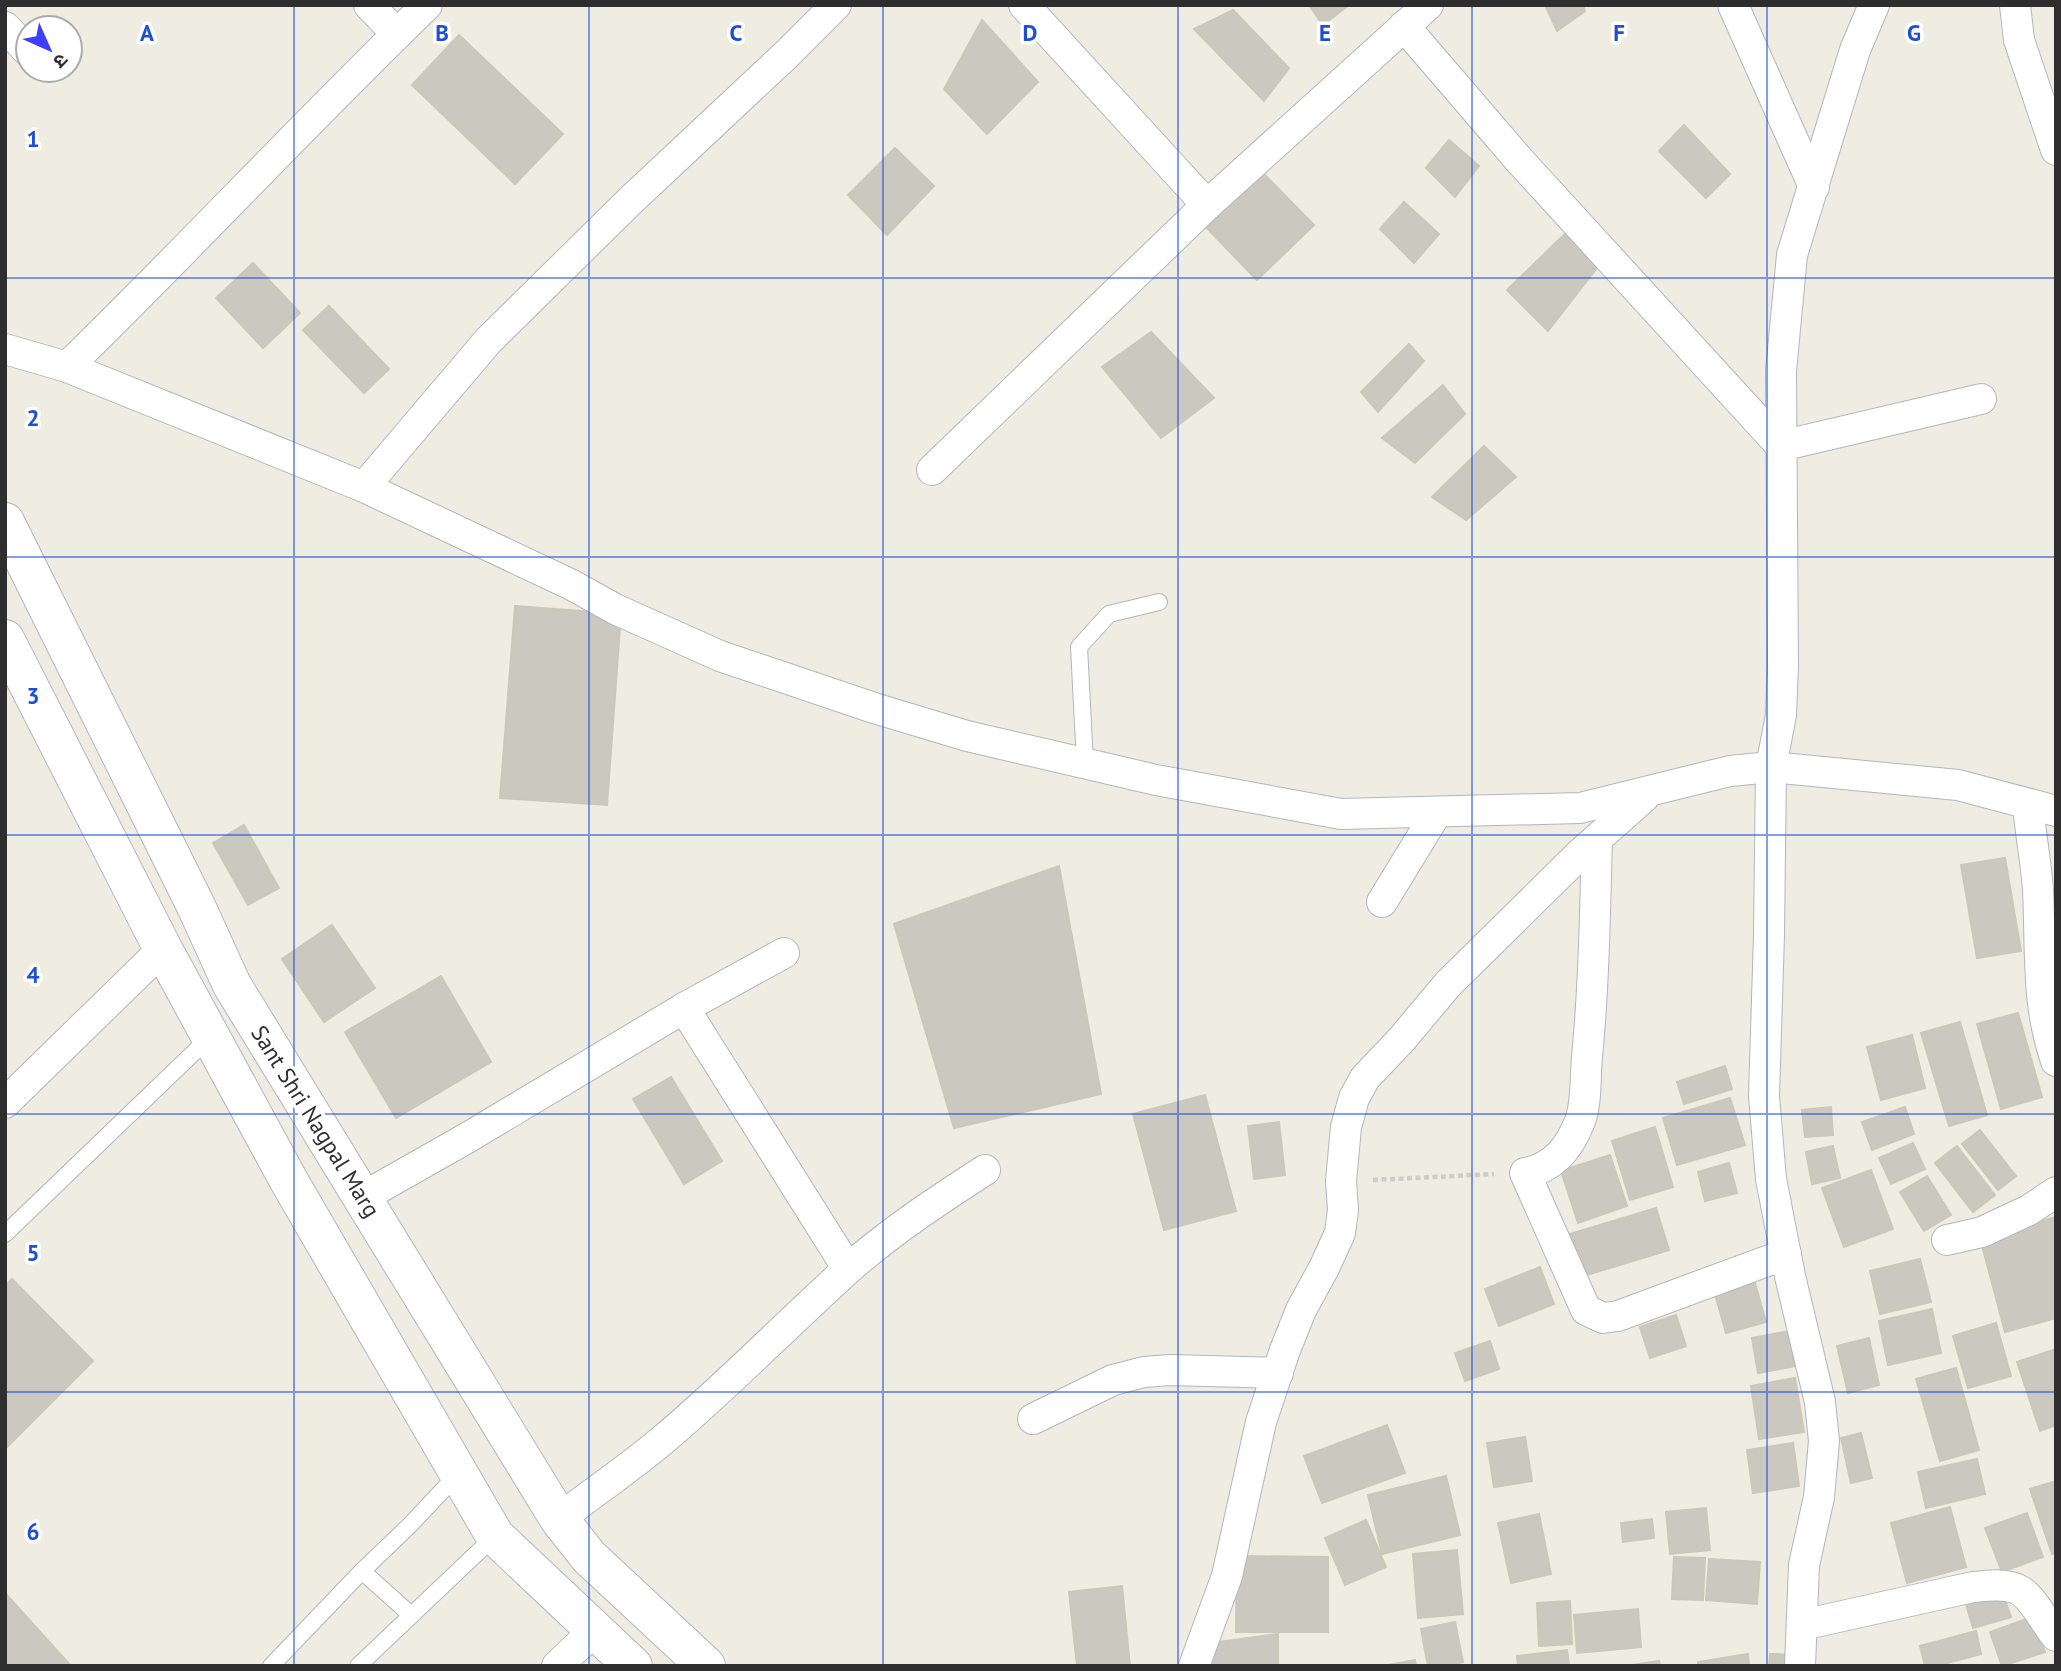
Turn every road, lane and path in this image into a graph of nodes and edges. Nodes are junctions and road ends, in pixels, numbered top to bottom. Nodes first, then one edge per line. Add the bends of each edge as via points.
1 (369, 5) edge
2 (427, 5) edge
3 (836, 5) edge
4 (1024, 5) edge
5 (1427, 5) edge
6 (1733, 5) edge
7 (1874, 5) edge
8 (2015, 5) edge
9 (1405, 26) junction
10 (397, 34) junction
11 (2056, 150) edge
12 (1814, 187) junction
13 (1207, 205) junction
14 (5, 349) edge
15 (67, 367) junction
16 (1981, 399) dead end
17 (1781, 446) junction
18 (932, 470) dead end
19 (364, 487) junction
20 (5, 522) edge
21 (1159, 603) dead end
22 (5, 639) edge
23 (1085, 763) junction
24 (1771, 767) junction
25 (1652, 790) junction
26 (2042, 808) edge
27 (1437, 812) junction
28 (1597, 839) junction
29 (1382, 902) dead end
30 (163, 949) junction
31 (784, 953) dead end
32 (684, 1008) junction
33 (211, 1036) junction
34 (2056, 1061) edge
35 (5, 1103) edge
36 (985, 1170) dead end
37 (1525, 1172) junction
38 (1341, 1181) junction
39 (2056, 1192) edge
40 (363, 1197) junction
41 (5, 1234) edge
42 (1947, 1240) dead end
43 (1786, 1254) junction
44 (848, 1269) junction
45 (1278, 1373) junction
46 (1033, 1419) dead end
47 (458, 1474) junction
48 (559, 1519) junction
49 (495, 1536) junction
50 (362, 1571) junction
51 (411, 1615) junction
52 (1801, 1625) junction
53 (595, 1630) junction
54 (2056, 1636) edge
55 (271, 1666) edge
56 (358, 1666) edge
57 (557, 1666) edge
58 (633, 1666) edge
59 (706, 1666) edge
60 (1194, 1666) edge
61 (1800, 1666) edge

1 - 10 street
2 - 10 street
3 - 19 street via 488,341
4 - 13 street
5 - 9 street
6 - 12 street
7 - 12 street via 1855,50
8 - 11 street via 2019,40
9 - 13 street
9 - 17 street via 1520,161
10 - 15 street
12 - 17 street via 1791,256 1781,371
13 - 18 street
14 - 15 street
15 - 19 street
16 - 17 street
17 - 24 street via 1783,666 1781,715
19 - 23 street via 720,656 967,736
20 - 40 main road, Sant Shri Nagpal Marg via 232,985
21 - 23 lane via 1109,614 1079,647
22 - 30 main road, Sant Shri Nagpal Marg
23 - 27 street via 1341,814
24 - 25 street via 1730,771
24 - 26 street via 1958,785
24 - 43 street via 1764,1096 1771,1179
25 - 27 street via 1580,808
25 - 28 street
26 - 34 street via 2038,964 2046,1030
27 - 29 street
28 - 37 street via 1591,1023 1581,1117 1570,1143 1556,1159
28 - 38 street via 1448,984 1365,1078 1346,1126
30 - 33 main road, Sant Shri Nagpal Marg
30 - 35 street
31 - 32 street
32 - 40 street
32 - 44 street
33 - 41 lane
33 - 47 main road, Sant Shri Nagpal Marg
36 - 44 street
37 - 38 path
37 - 43 street via 1586,1310 1603,1318
38 - 45 street via 1340,1233 1301,1310
39 - 42 street via 1982,1232
40 - 48 main road, Sant Shri Nagpal Marg
43 - 52 street via 1820,1402 1824,1441 1804,1565
44 - 48 street via 663,1440
45 - 46 street via 1144,1372 1113,1380
45 - 60 street via 1261,1422 1227,1576
47 - 49 main road, Sant Shri Nagpal Marg
47 - 50 lane
48 - 59 main road, Sant Shri Nagpal Marg via 589,1557
49 - 51 lane
49 - 53 main road, Sant Shri Nagpal Marg
50 - 51 lane
50 - 55 lane
51 - 56 lane
52 - 54 street via 1997,1585 2028,1597
52 - 61 street
53 - 57 street
53 - 58 main road, Sant Shri Nagpal Marg

